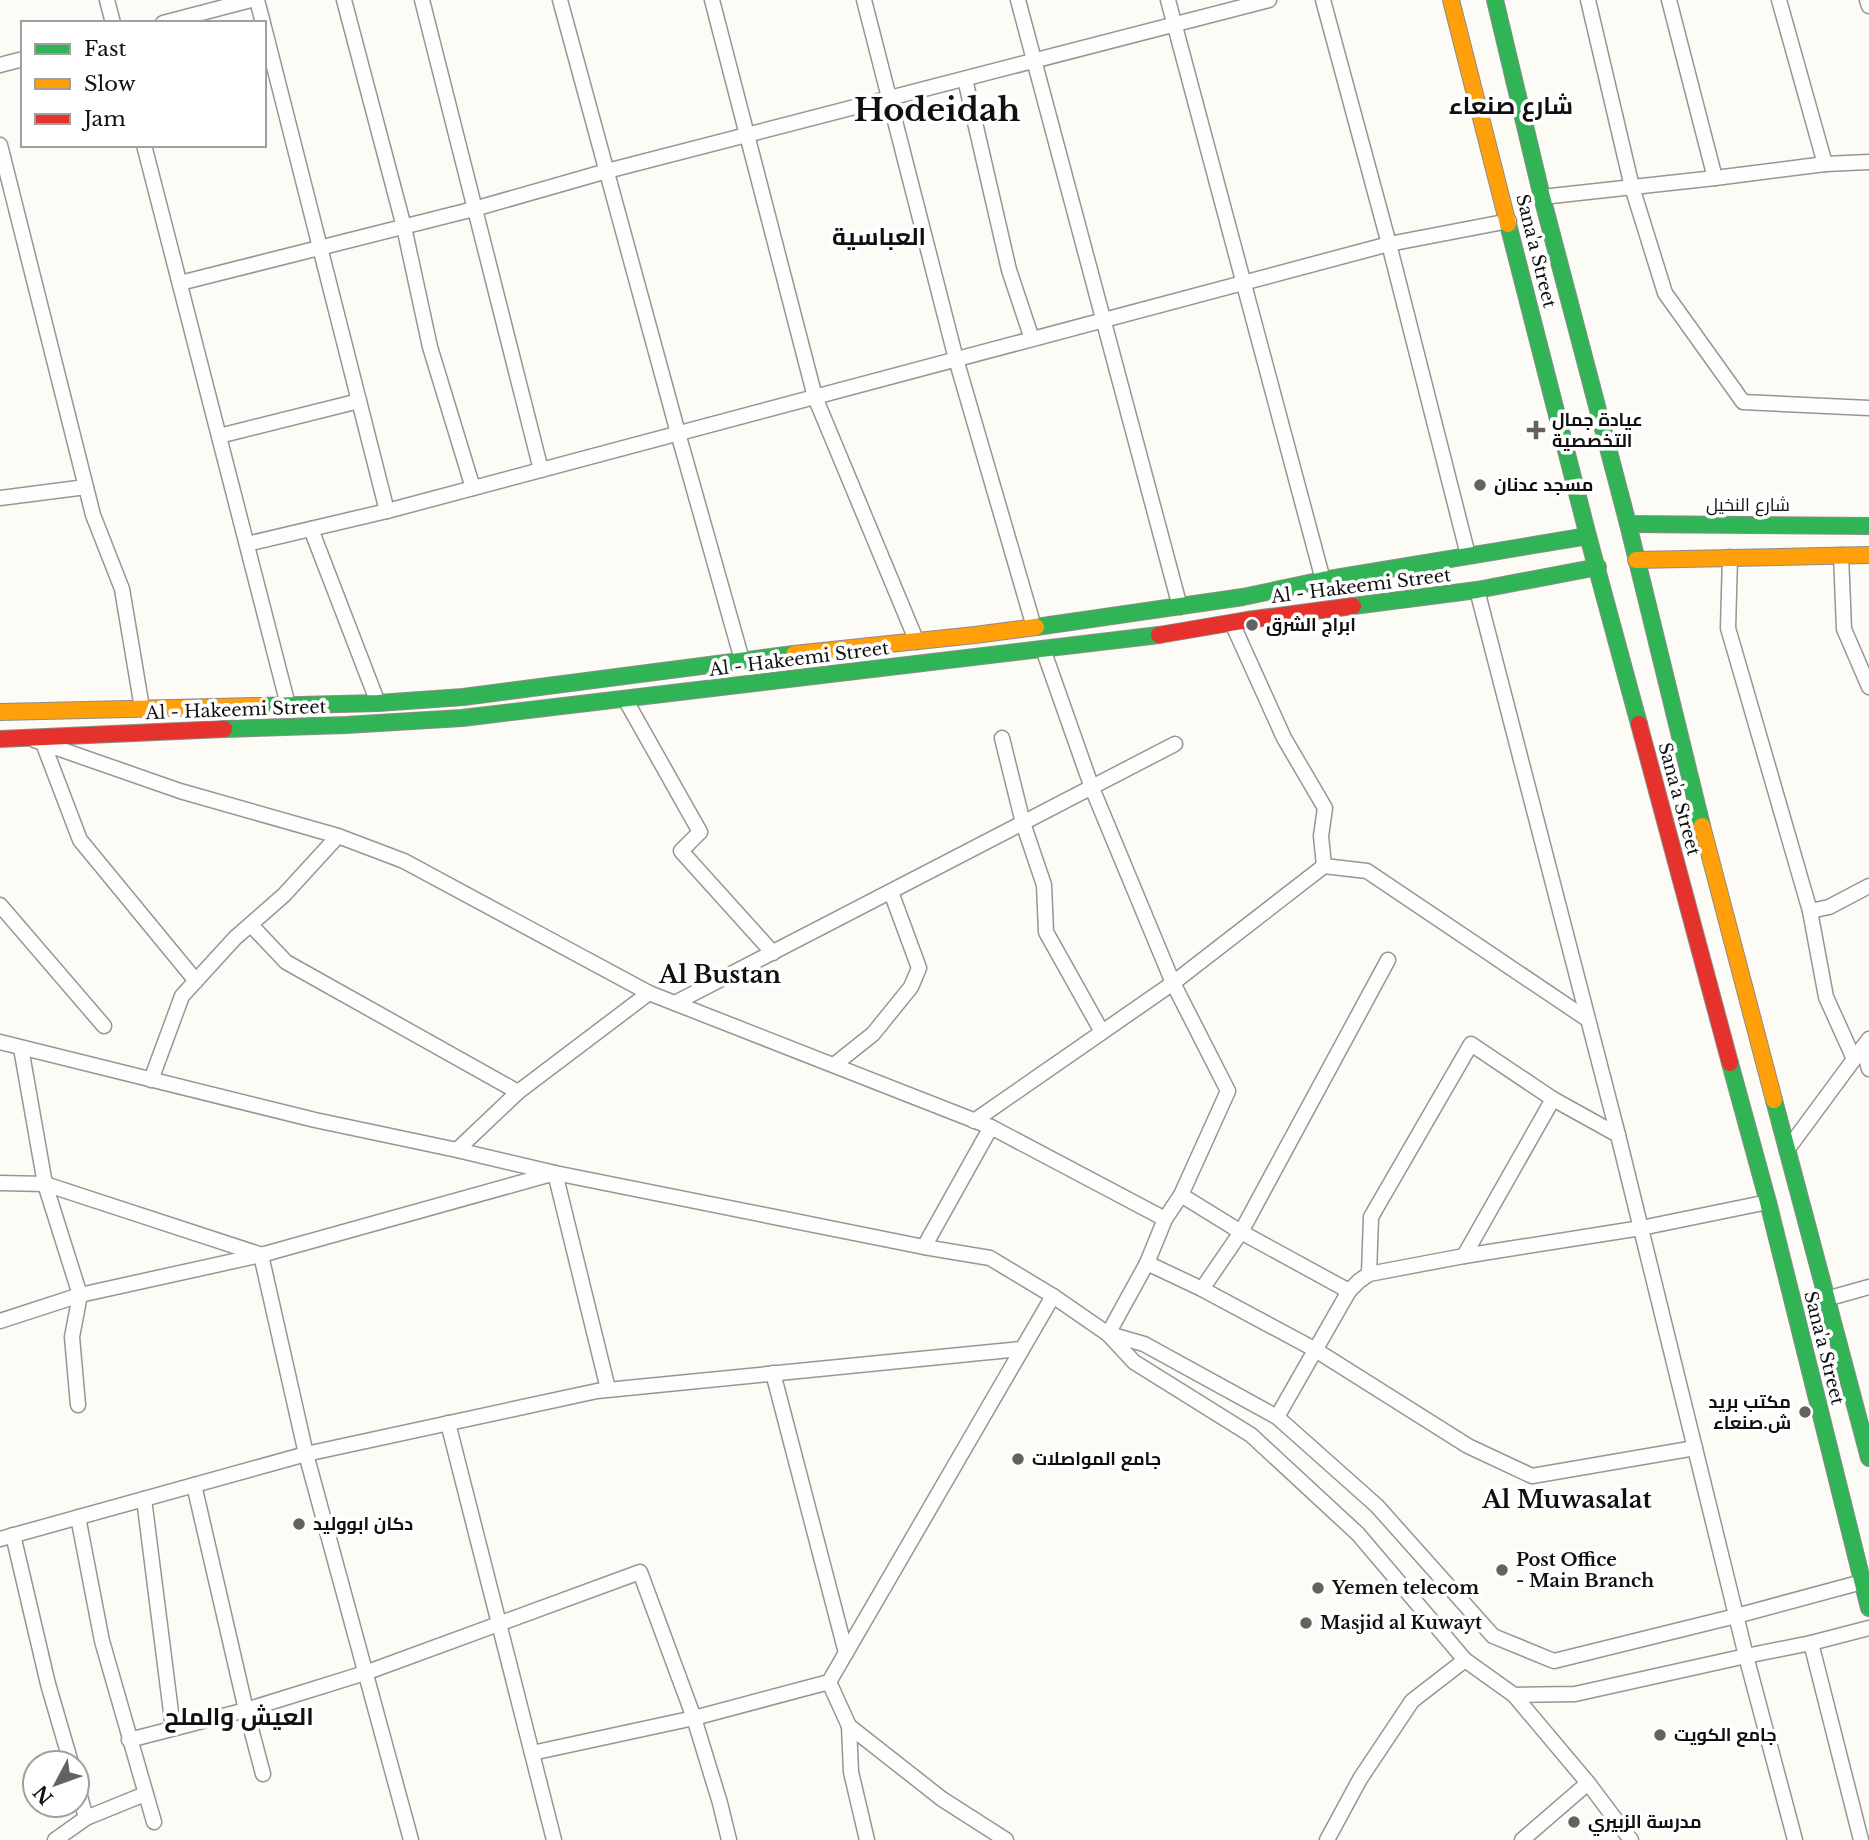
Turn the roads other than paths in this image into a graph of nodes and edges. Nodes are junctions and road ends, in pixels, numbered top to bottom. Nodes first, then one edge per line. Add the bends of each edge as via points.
1 (107, 0) edge
2 (251, 0) edge
3 (257, 0) edge
4 (344, 0) edge
5 (422, 0) edge
6 (560, 0) edge
7 (712, 0) edge
8 (864, 0) edge
9 (1018, 0) edge
10 (1168, 0) edge
11 (1269, 0) edge
12 (1323, 0) edge
13 (1451, 0) edge
14 (1495, 0) edge
15 (1588, 0) edge
16 (1669, 0) edge
17 (1779, 0) edge
18 (1867, 0) edge
19 (1869, 6) edge
20 (112, 21) edge
21 (171, 21) edge
22 (263, 21) edge
23 (1175, 24) junction
24 (266, 33) edge
25 (21, 60) edge
26 (1034, 61) junction
27 (0, 65) edge
28 (964, 79) junction
29 (889, 98) junction
30 (747, 135) junction
31 (0, 145) edge
32 (145, 147) edge
33 (1869, 162) edge
34 (1825, 164) junction
35 (607, 172) junction
36 (1715, 178) junction
37 (1632, 187) junction
38 (1542, 197) junction
39 (474, 209) junction
40 (1509, 221) junction
41 (404, 227) junction
42 (1389, 244) junction
43 (321, 248) junction
44 (180, 283) junction
45 (1242, 283) junction
46 (1104, 320) junction
47 (1032, 339) junction
48 (956, 359) junction
49 (815, 397) junction
50 (359, 401) junction
51 (1869, 408) edge
52 (678, 433) junction
53 (219, 436) junction
54 (541, 470) junction
55 (86, 487) junction
56 (473, 488) junction
57 (0, 498) edge
58 (387, 511) junction
59 (1628, 524) junction
60 (1869, 526) edge
61 (311, 529) junction
62 (1588, 536) junction
63 (247, 544) junction
64 (1468, 555) junction
65 (1842, 555) junction
66 (1869, 555) edge
67 (1730, 558) junction
68 (1636, 559) junction
69 (1598, 567) junction
70 (1323, 580) junction
71 (1477, 590) junction
72 (1180, 607) junction
73 (1232, 623) junction
74 (1034, 627) junction
75 (917, 642) junction
76 (1043, 649) junction
77 (742, 660) junction
78 (1869, 687) edge
79 (625, 699) junction
80 (378, 703) junction
81 (288, 705) junction
82 (142, 708) junction
83 (0, 712) edge
84 (26, 738) junction
85 (1002, 738) dead end
86 (0, 739) edge
87 (43, 744) junction
88 (1175, 744) dead end
89 (1692, 783) junction
90 (1092, 788) junction
91 (1657, 789) junction
92 (1023, 823) junction
93 (338, 836) junction
94 (1707, 848) junction
95 (1673, 851) junction
96 (1324, 866) junction
97 (1869, 886) edge
98 (891, 892) junction
99 (0, 905) edge
100 (1810, 911) junction
101 (251, 925) junction
102 (773, 953) junction
103 (1388, 961) dead end
104 (196, 981) junction
105 (1173, 983) junction
106 (649, 993) junction
107 (675, 1003) junction
108 (1587, 1019) junction
109 (104, 1026) dead end
110 (1102, 1032) junction
111 (0, 1042) edge
112 (1866, 1042) edge
113 (21, 1048) junction
114 (1854, 1059) junction
115 (834, 1065) junction
116 (1869, 1069) edge
117 (151, 1080) junction
118 (518, 1092) junction
119 (1553, 1099) junction
120 (974, 1121) junction
121 (991, 1127) junction
122 (1618, 1135) junction
123 (457, 1150) junction
124 (1786, 1151) junction
125 (555, 1173) junction
126 (0, 1183) edge
127 (45, 1184) junction
128 (1181, 1195) junction
129 (1768, 1202) junction
130 (1165, 1219) junction
131 (1642, 1228) junction
132 (1241, 1232) junction
133 (924, 1247) junction
134 (261, 1255) junction
135 (1464, 1256) junction
136 (1147, 1263) junction
137 (1369, 1274) junction
138 (1869, 1287) edge
139 (1202, 1289) junction
140 (1349, 1291) junction
141 (80, 1295) junction
142 (1053, 1296) junction
143 (1826, 1299) junction
144 (0, 1321) edge
145 (1108, 1334) junction
146 (1021, 1349) junction
147 (1314, 1349) junction
148 (773, 1373) junction
149 (608, 1389) junction
150 (78, 1405) dead end
151 (1277, 1418) junction
152 (447, 1423) junction
153 (1695, 1448) junction
154 (306, 1454) junction
155 (1869, 1458) edge
156 (194, 1485) junction
157 (144, 1499) junction
158 (78, 1517) junction
159 (7, 1537) edge
160 (1862, 1582) junction
161 (1869, 1608) edge
162 (1736, 1616) junction
163 (499, 1623) junction
164 (1869, 1628) edge
165 (1811, 1643) junction
166 (846, 1653) junction
167 (1746, 1656) junction
168 (1465, 1660) junction
169 (365, 1672) junction
170 (829, 1682) junction
171 (1514, 1695) junction
172 (246, 1710) junction
173 (694, 1718) junction
174 (849, 1726) junction
175 (173, 1728) junction
176 (129, 1740) junction
177 (67, 1749) edge
178 (532, 1753) junction
179 (262, 1774) dead end
180 (1588, 1783) junction
181 (145, 1794) junction
182 (91, 1816) edge
183 (85, 1819) edge
184 (154, 1822) dead end
185 (1334, 1837) edge
186 (55, 1840) edge
187 (411, 1840) edge
188 (554, 1840) edge
189 (729, 1840) edge
190 (867, 1840) edge
191 (1006, 1840) edge
192 (1522, 1840) edge
193 (1631, 1840) edge
194 (1796, 1840) edge
195 (1861, 1840) edge

1 - 20 street
2 - 21 street
3 - 22 street
4 - 41 street
5 - 39 street
6 - 35 street
7 - 30 street
8 - 29 street
9 - 26 street
10 - 23 street
11 - 23 street
12 - 42 street
13 - 40 main road, Sana'a Street
14 - 38 main road, Sana'a Street
15 - 37 street
16 - 36 street
17 - 34 street
18 - 19 street
23 - 26 street
23 - 45 street
24 - 43 street
25 - 27 street
26 - 28 street
26 - 46 street
28 - 29 street
28 - 47 street via 1009,270
29 - 30 street
29 - 48 street
30 - 35 street
30 - 49 street
31 - 55 street
32 - 44 street
33 - 34 street
34 - 36 street
35 - 39 street
35 - 52 street
36 - 37 street
37 - 38 street
37 - 51 street via 1665,293 1743,402
38 - 59 main road, Sana'a Street
39 - 41 street
39 - 54 street
40 - 42 street
40 - 62 main road, Sana'a Street
41 - 43 street
41 - 56 street via 430,347
42 - 45 street
42 - 64 street
43 - 44 street
43 - 50 street
44 - 53 street
45 - 46 street
45 - 70 street
46 - 47 street
46 - 72 street
47 - 48 street
48 - 49 street
48 - 74 street
49 - 52 street
49 - 75 street
50 - 53 street
50 - 58 street
52 - 54 street
52 - 77 street
53 - 63 street
54 - 56 street
55 - 57 street
55 - 82 street via 122,589
56 - 58 street
58 - 61 street
59 - 60 main road, شارع النخيل
59 - 68 main road, Sana'a Street
61 - 63 street
61 - 80 street
62 - 64 main road, Al - Hakeemi Street
62 - 69 main road, Sana'a Street
63 - 81 street
64 - 70 main road, Al - Hakeemi Street
65 - 66 main road
65 - 67 main road
65 - 78 street via 1844,629
67 - 68 main road
67 - 100 street via 1728,628
68 - 89 main road, Sana'a Street
69 - 71 main road, Al - Hakeemi Street
69 - 91 main road, Sana'a Street
70 - 72 main road, Al - Hakeemi Street
71 - 73 main road, Al - Hakeemi Street
71 - 108 street
72 - 74 main road, Al - Hakeemi Street
73 - 76 main road, Al - Hakeemi Street
73 - 96 street via 1284,738 1325,808 1321,836
74 - 75 main road, Al - Hakeemi Street
75 - 77 main road, Al - Hakeemi Street
76 - 79 main road, Al - Hakeemi Street
76 - 90 street
77 - 80 main road, Al - Hakeemi Street via 463,697
79 - 84 main road, Al - Hakeemi Street via 378,725
79 - 102 street via 700,832 681,851
80 - 81 main road, Al - Hakeemi Street
81 - 82 main road, Al - Hakeemi Street
82 - 83 main road, Al - Hakeemi Street
84 - 86 main road, Al - Hakeemi Street
84 - 87 street
85 - 92 street
87 - 93 street via 180,791
87 - 104 street via 80,840
88 - 90 street
89 - 91 main road via 1683,797 1668,799
89 - 94 main road, Sana'a Street
90 - 92 street
90 - 105 street
91 - 95 main road, Sana'a Street
92 - 98 street
92 - 110 street via 1044,885 1046,932
93 - 101 street
93 - 106 street via 404,861
94 - 95 main road via 1686,840
94 - 124 main road, Sana'a Street
95 - 129 main road, Sana'a Street
96 - 105 street
96 - 108 street via 1367,871
97 - 100 street via 1829,908
98 - 102 street
98 - 115 street via 919,968 911,987 873,1034
99 - 109 street
100 - 114 street via 1826,997
101 - 104 street
101 - 118 street via 286,962
102 - 107 street
103 - 132 street
104 - 117 street via 181,996
105 - 110 street
105 - 128 street via 1228,1091
106 - 107 street
106 - 118 street
107 - 115 street
108 - 122 street
110 - 120 street
111 - 113 street
112 - 114 street
112 - 116 street
113 - 117 street
113 - 127 street
114 - 124 street
115 - 120 street
117 - 123 street
118 - 123 street
119 - 122 street
119 - 135 street
119 - 137 street via 1471,1044 1371,1217
120 - 121 street
121 - 130 street
121 - 133 street
122 - 131 street
123 - 125 street
124 - 143 main road, Sana'a Street
125 - 133 street
125 - 134 street
125 - 149 street
126 - 127 street
127 - 134 street
127 - 141 street
128 - 130 street
128 - 132 street
129 - 131 street
129 - 160 main road, Sana'a Street
130 - 136 street
131 - 135 street
131 - 153 street
132 - 139 street
132 - 140 street
133 - 142 street via 990,1258
134 - 141 street
134 - 154 street
135 - 137 street
136 - 139 street
136 - 145 street
137 - 140 street
138 - 143 street
139 - 147 street
140 - 147 street
141 - 144 street
141 - 150 street via 72,1337
142 - 145 street
142 - 146 street
143 - 155 main road, Sana'a Street
145 - 151 street via 1144,1343
145 - 168 street via 1134,1362 1261,1444 1358,1535
146 - 148 street
146 - 166 street
147 - 151 street
147 - 153 street via 1468,1446 1532,1476
148 - 149 street
148 - 166 street
149 - 152 street
151 - 162 street via 1377,1506 1493,1636 1554,1661
152 - 154 street
152 - 163 street
153 - 162 street
154 - 156 street
154 - 169 street
156 - 157 street
156 - 172 street
157 - 158 street
157 - 175 street
158 - 159 street
158 - 176 street via 102,1641
159 - 177 street
160 - 161 main road, Sana'a Street
160 - 162 street
162 - 167 street
163 - 169 street
163 - 173 street via 640,1572
163 - 178 street
164 - 165 street
165 - 167 street
165 - 195 street
166 - 170 street
167 - 171 street via 1575,1695
167 - 194 street
168 - 171 street
168 - 185 street via 1412,1701 1360,1779
169 - 172 street
169 - 187 street
170 - 173 street
170 - 174 street
171 - 180 street
172 - 175 street
172 - 179 street
173 - 178 street
173 - 189 street
174 - 190 street via 850,1772
174 - 191 street via 942,1799
175 - 176 street
176 - 181 street
178 - 188 street
180 - 192 street
180 - 193 street
181 - 182 street
181 - 184 street
183 - 186 street

